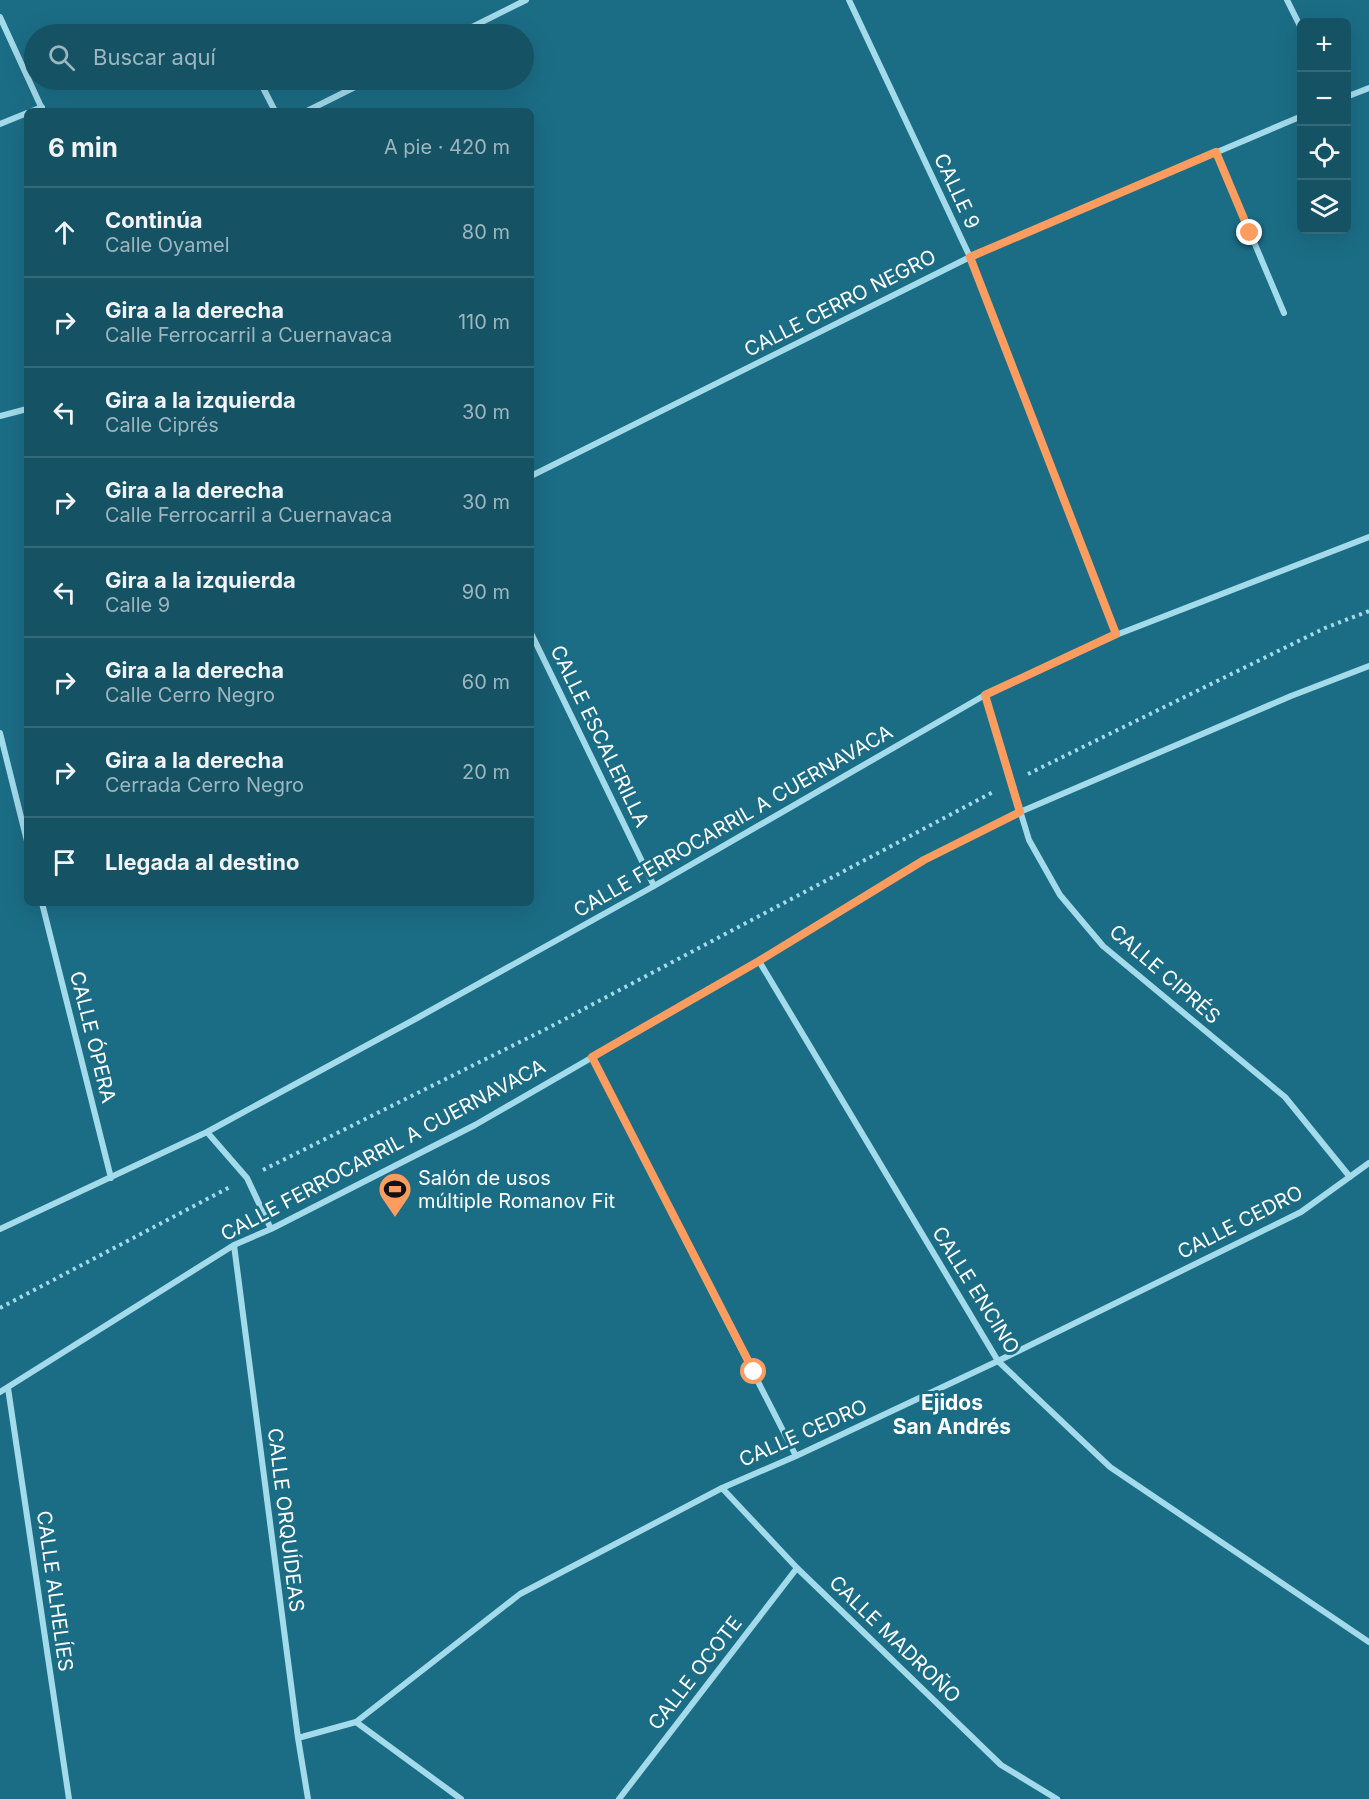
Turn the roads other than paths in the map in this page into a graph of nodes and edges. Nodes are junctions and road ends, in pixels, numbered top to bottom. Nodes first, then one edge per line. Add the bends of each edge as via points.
1 (526, 0) edge
2 (849, 0) edge
3 (1287, 0) edge
4 (0, 17) edge
5 (1297, 20) edge
6 (478, 24) edge
7 (24, 68) edge
8 (1369, 88) edge
9 (34, 90) edge
10 (264, 90) edge
11 (349, 90) edge
12 (1351, 95) edge
13 (43, 108) edge
14 (273, 108) edge
15 (313, 108) edge
16 (24, 114) edge
17 (1297, 118) edge
18 (0, 124) edge
19 (1216, 152) junction
20 (970, 257) junction
21 (1284, 313) dead end
22 (24, 410) edge
23 (0, 416) edge
24 (534, 475) edge
25 (1369, 537) edge
26 (1116, 634) junction
27 (534, 639) edge
28 (1369, 666) edge
29 (985, 695) junction
30 (0, 733) edge
31 (1020, 812) junction
32 (24, 829) edge
33 (654, 886) junction
34 (43, 906) edge
35 (759, 961) junction
36 (592, 1057) junction
37 (207, 1132) junction
38 (1369, 1163) edge
39 (1350, 1177) junction
40 (111, 1178) junction
41 (271, 1229) junction
42 (0, 1230) edge
43 (234, 1245) junction
44 (998, 1361) junction
45 (8, 1388) junction
46 (0, 1392) edge
47 (796, 1456) junction
48 (722, 1488) junction
49 (797, 1568) junction
50 (1369, 1642) edge
51 (356, 1722) junction
52 (298, 1738) junction
53 (69, 1799) edge
54 (308, 1799) edge
55 (461, 1799) edge
56 (619, 1799) edge
57 (1057, 1799) edge

1 - 6 street
2 - 20 street, CALLE 9
3 - 5 street
4 - 7 street
8 - 12 street
9 - 13 street
10 - 14 street
11 - 15 street
16 - 18 street
17 - 19 street, CALLE CERRO NEGRO
19 - 20 street, CALLE CERRO NEGRO
19 - 21 street
20 - 24 street, CALLE CERRO NEGRO
20 - 26 street, CALLE 9
22 - 23 street
25 - 26 street, CALLE FERROCARRIL A CUERNAVACA
26 - 29 street, CALLE FERROCARRIL A CUERNAVACA
27 - 33 street, CALLE ESCALERILLA
28 - 31 street, CALLE FERROCARRIL A CUERNAVACA
29 - 31 street, CALLE CIPRÉS
29 - 33 street, CALLE FERROCARRIL A CUERNAVACA
30 - 32 street
31 - 35 street, CALLE FERROCARRIL A CUERNAVACA via 924,860
31 - 39 street, CALLE CIPRÉS via 1029,840 1060,895 1103,946 1285,1097
33 - 37 street, CALLE FERROCARRIL A CUERNAVACA
34 - 40 street, CALLE ÓPERA
35 - 36 street, CALLE FERROCARRIL A CUERNAVACA
35 - 44 street, CALLE ENCINO
36 - 41 street, CALLE FERROCARRIL A CUERNAVACA via 475,1125
36 - 47 street
37 - 40 street, CALLE FERROCARRIL A CUERNAVACA
37 - 41 street via 247,1178
38 - 39 street, CALLE CEDRO
39 - 44 street, CALLE CEDRO via 1301,1212
40 - 42 street, CALLE FERROCARRIL A CUERNAVACA
41 - 43 street, CALLE FERROCARRIL A CUERNAVACA
43 - 45 street, CALLE FERROCARRIL A CUERNAVACA
43 - 52 street, CALLE ORQUÍDEAS
44 - 47 street, CALLE CEDRO
44 - 50 street, CALLE ENCINO via 1110,1467
45 - 46 street, CALLE FERROCARRIL A CUERNAVACA
45 - 53 street, CALLE ALHELÍES
47 - 48 street, CALLE CEDRO
48 - 49 street, CALLE MADROÑO
48 - 51 street, CALLE CEDRO via 520,1594
49 - 56 street, CALLE OCOTE
49 - 57 street, CALLE MADROÑO via 1001,1765
51 - 52 street, CALLE CEDRO
51 - 55 street
52 - 54 street, CALLE ORQUÍDEAS

